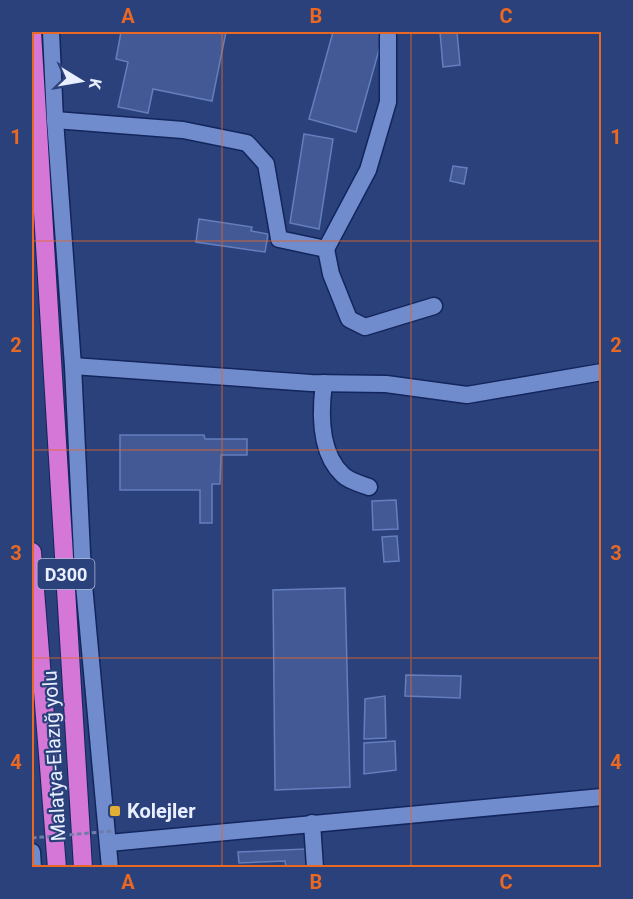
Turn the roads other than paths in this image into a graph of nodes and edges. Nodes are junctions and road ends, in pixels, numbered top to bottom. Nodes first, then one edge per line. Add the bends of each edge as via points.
1 (51, 32) edge
2 (388, 36) dead end
3 (32, 37) edge
4 (56, 120) junction
5 (326, 249) junction
6 (47, 281) junction
7 (434, 306) dead end
8 (73, 366) junction
9 (602, 372) edge
10 (324, 383) junction
11 (369, 487) dead end
12 (32, 552) edge
13 (83, 574) junction
14 (602, 797) edge
15 (312, 824) junction
16 (111, 837) junction
17 (32, 852) edge
18 (33, 867) edge
19 (57, 867) edge
20 (83, 867) edge
21 (110, 867) edge
22 (315, 867) edge

1 - 4 street
2 - 5 street via 388,102 368,170
3 - 6 highway, Malatya-Elazığ yolu / D300
4 - 5 street via 183,130 247,143 266,165 279,239
4 - 8 street
5 - 7 street via 349,319 365,327
6 - 13 street via 61,420
6 - 20 highway, Malatya-Elazığ yolu / D300
8 - 10 street
8 - 13 street
9 - 10 street via 467,395 386,384
10 - 11 street via 320,410 329,459 345,477
12 - 19 highway, Malatya-Elazığ yolu / D300
13 - 16 street
14 - 15 street
15 - 16 street
15 - 22 street
16 - 21 street
17 - 18 street

